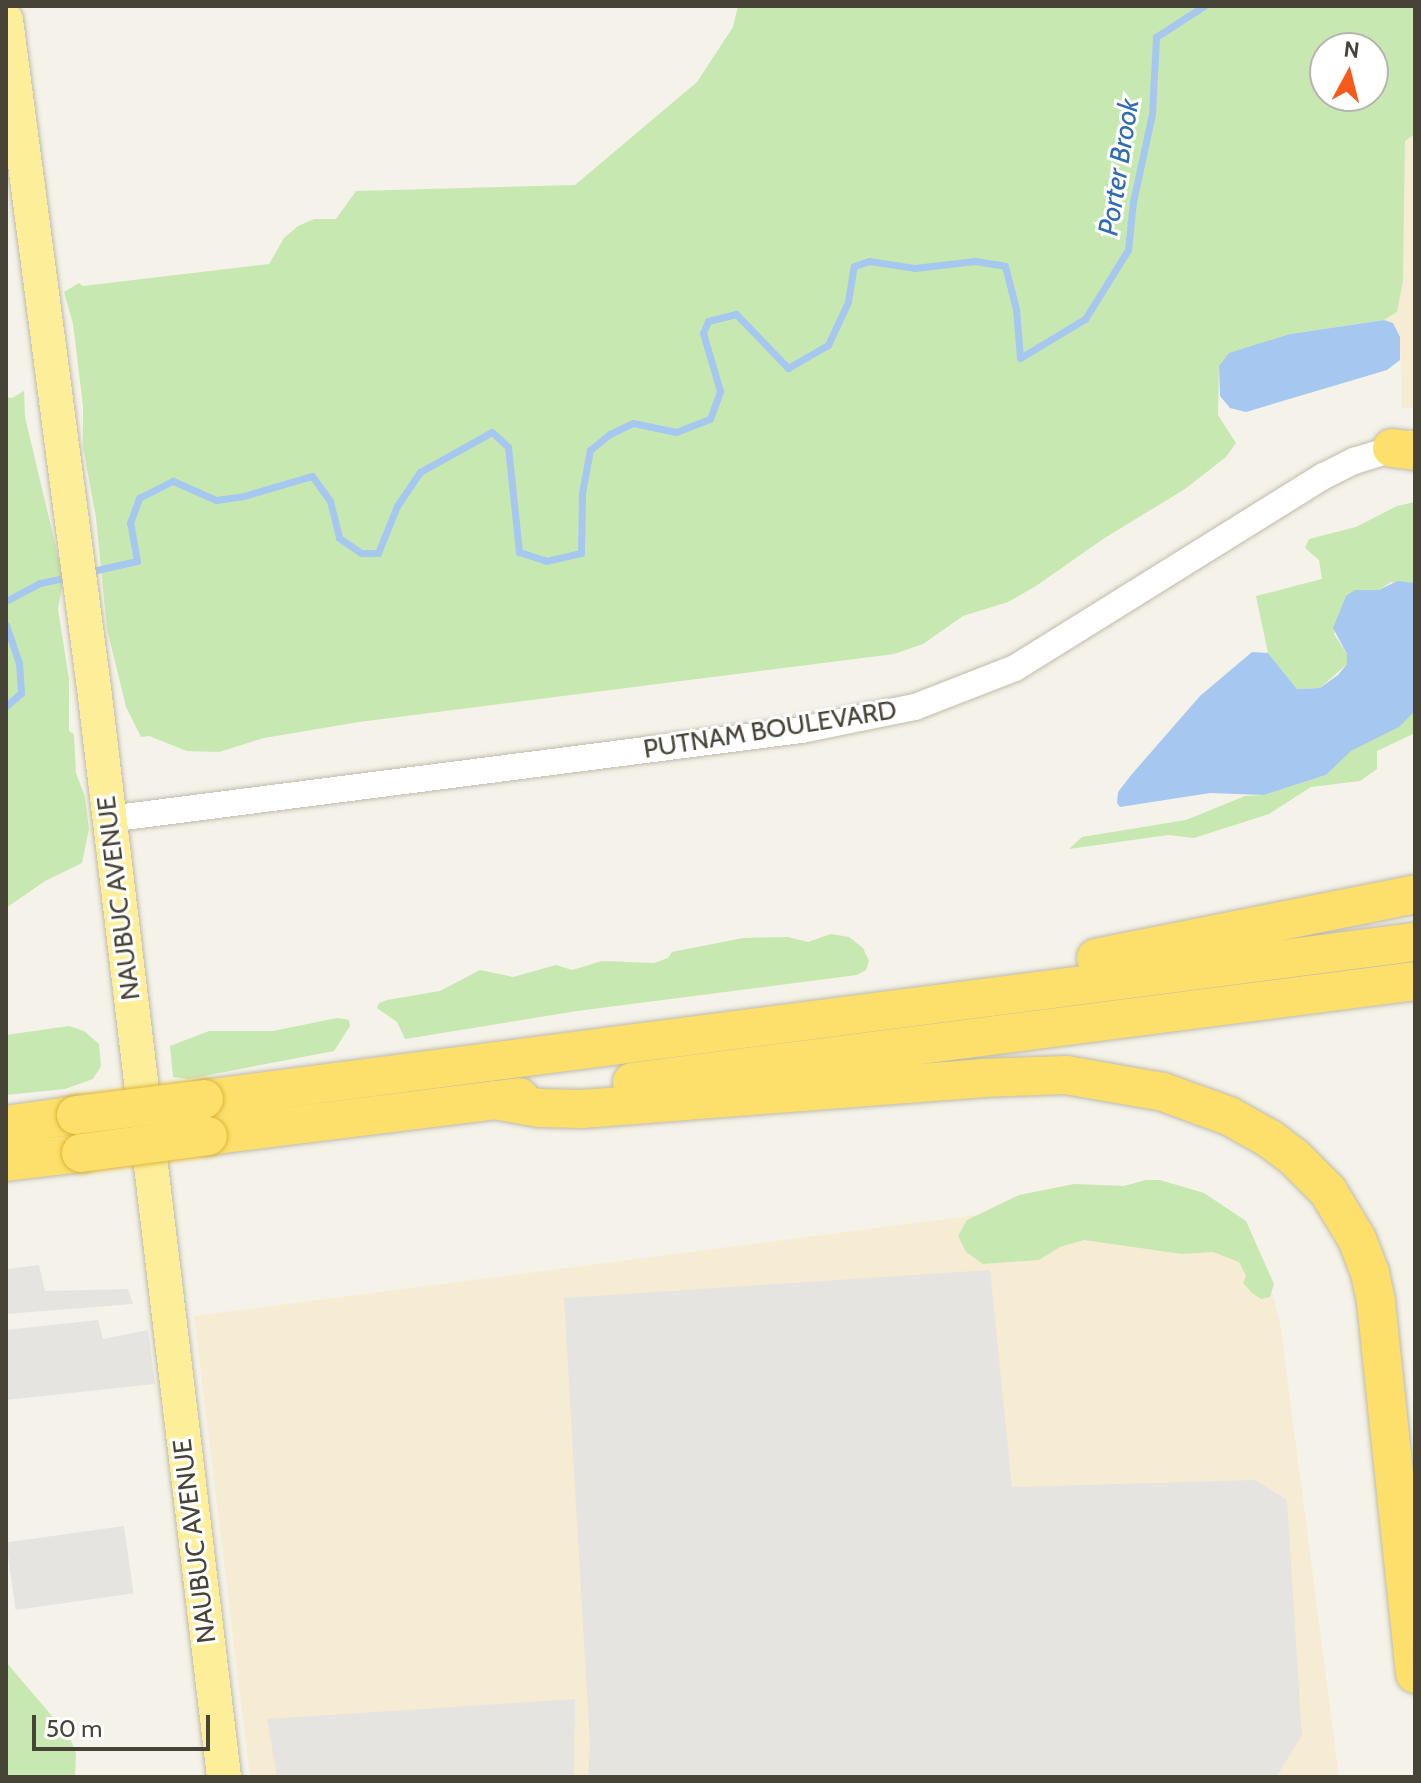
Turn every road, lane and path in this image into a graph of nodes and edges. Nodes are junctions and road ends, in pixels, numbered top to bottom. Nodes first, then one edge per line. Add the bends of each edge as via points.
1 (6, 20) edge
2 (1407, 447) edge
3 (109, 819) junction
4 (1415, 894) edge
5 (1415, 942) edge
6 (1415, 981) edge
7 (921, 1006) junction
8 (495, 1100) junction
9 (6, 1125) edge
10 (6, 1162) edge
11 (1415, 1674) edge
12 (224, 1777) edge

1 - 3 main road, NAUBUC AVENUE
2 - 3 street, PUTNAM BOULEVARD via 1324,476 1015,668 915,707 801,730
3 - 12 main road, NAUBUC AVENUE
4 - 7 highway via 985,977
5 - 7 highway
6 - 8 highway
7 - 9 highway, bridge
8 - 10 highway, bridge
8 - 11 highway via 582,1109 1066,1075 1163,1092 1229,1116 1270,1139 1328,1191 1370,1273

